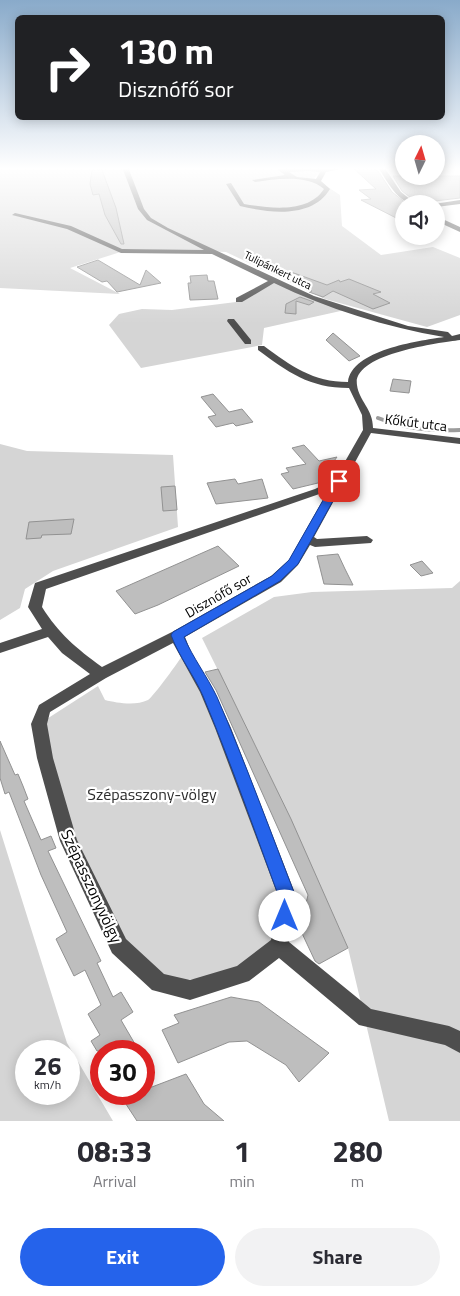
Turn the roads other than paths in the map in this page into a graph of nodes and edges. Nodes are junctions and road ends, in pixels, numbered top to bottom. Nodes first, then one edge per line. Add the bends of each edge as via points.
1 (34, 219) edge
2 (150, 219) edge
3 (445, 222) edge
4 (460, 230) edge
5 (216, 252) junction
6 (274, 281) junction
7 (239, 300) dead end
8 (230, 321) dead end
9 (460, 336) edge
10 (248, 342) dead end
11 (261, 348) dead end
12 (352, 385) junction
13 (368, 430) junction
14 (460, 441) edge
15 (339, 481) junction
16 (307, 538) junction
17 (367, 540) dead end
18 (50, 631) junction
19 (177, 635) junction
20 (0, 648) edge
21 (101, 674) junction
22 (279, 946) junction
23 (460, 1043) edge

1 - 5 street via 69,227 121,251
2 - 5 street, Tulipánkert utca
3 - 4 street
5 - 6 street, Tulipánkert utca
6 - 7 street
6 - 9 street, Tulipánkert utca via 311,298 407,328
8 - 10 street
9 - 12 street via 400,348 370,360 352,372
11 - 12 street via 294,372 329,386
12 - 13 street via 369,418
13 - 14 street, Kőkút utca
13 - 15 street
15 - 16 street, Disznófő sor
15 - 18 street via 319,491 40,586 35,607
16 - 17 street via 315,543
16 - 19 street, Disznófő sor via 294,562 276,579
18 - 20 street
18 - 21 street
19 - 21 street, Szépasszonyvölgy
19 - 22 street via 220,721 289,900
21 - 22 street, Szépasszonyvölgy via 44,709 40,724 45,758 68,841 119,946 159,984 190,990 242,974
22 - 23 street via 366,1018 449,1036

